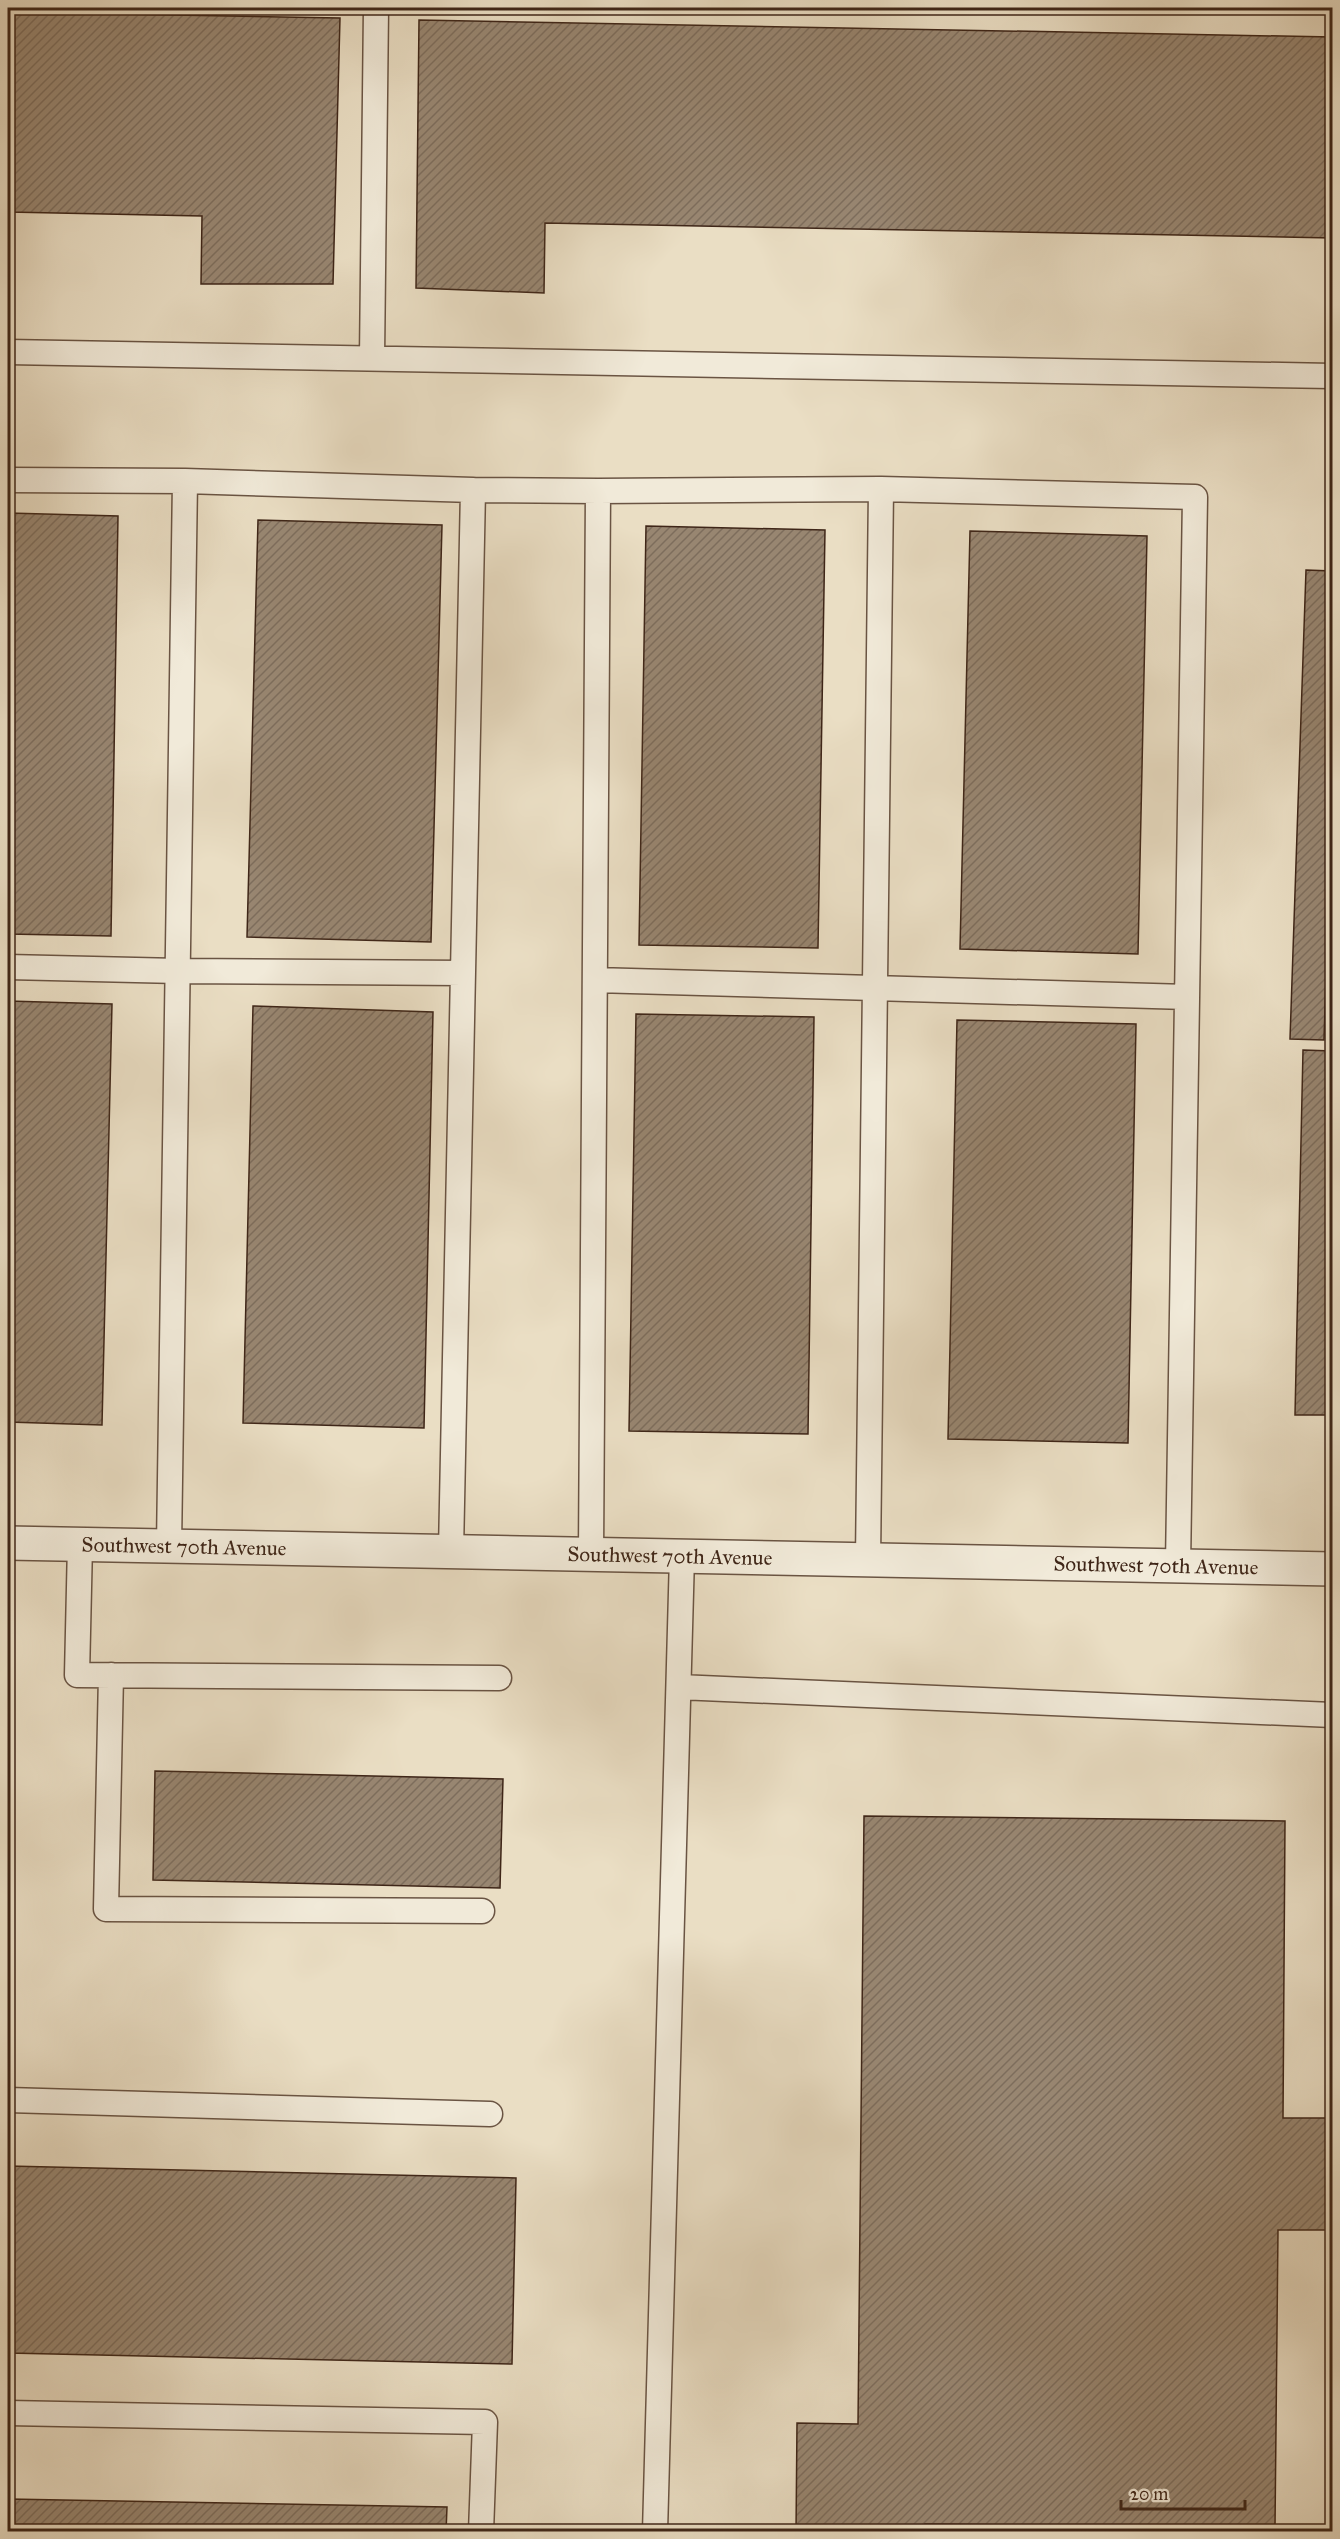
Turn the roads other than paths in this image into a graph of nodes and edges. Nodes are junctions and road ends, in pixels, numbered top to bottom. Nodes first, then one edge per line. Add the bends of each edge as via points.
1 (376, 8) edge
2 (8, 352) edge
3 (372, 358) junction
4 (1332, 376) edge
5 (8, 480) edge
6 (185, 481) junction
7 (881, 489) junction
8 (473, 490) junction
9 (598, 492) junction
10 (8, 967) edge
11 (178, 971) junction
12 (463, 973) junction
13 (595, 980) junction
14 (875, 989) junction
15 (1187, 997) junction
16 (8, 1543) edge
17 (80, 1544) junction
18 (169, 1546) junction
19 (451, 1551) junction
20 (591, 1554) junction
21 (682, 1556) junction
22 (868, 1559) junction
23 (1178, 1565) junction
24 (1332, 1569) edge
25 (111, 1675) junction
26 (499, 1678) dead end
27 (679, 1687) junction
28 (1332, 1715) edge
29 (482, 1911) dead end
30 (8, 2100) edge
31 (490, 2114) dead end
32 (8, 2413) edge
33 (481, 2532) edge
34 (655, 2532) edge

1 - 3 lane
2 - 3 lane
3 - 4 lane
5 - 6 lane
6 - 8 lane
6 - 11 lane
7 - 9 lane
7 - 14 lane
7 - 15 lane via 1195,497
8 - 9 lane
8 - 12 lane
9 - 13 lane
10 - 11 lane
11 - 12 lane
11 - 18 lane
12 - 19 lane
13 - 14 lane
13 - 20 lane
14 - 15 lane
14 - 22 lane
15 - 23 lane
16 - 17 street, Southwest 70th Avenue
17 - 18 street, Southwest 70th Avenue
17 - 25 lane via 77,1675
18 - 19 street, Southwest 70th Avenue
19 - 20 street, Southwest 70th Avenue
20 - 21 street, Southwest 70th Avenue
21 - 22 street, Southwest 70th Avenue
21 - 27 lane
22 - 23 street, Southwest 70th Avenue
23 - 24 street, Southwest 70th Avenue
25 - 26 lane
25 - 29 lane via 106,1909
27 - 28 lane
27 - 34 lane
30 - 31 lane
32 - 33 lane via 485,2422

